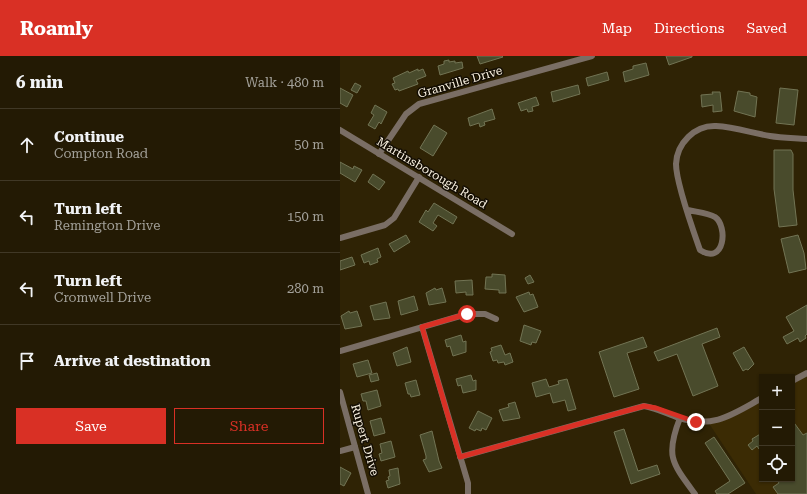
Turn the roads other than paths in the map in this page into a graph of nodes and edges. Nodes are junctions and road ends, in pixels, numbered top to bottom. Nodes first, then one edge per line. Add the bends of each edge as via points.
1 (592, 56) edge
2 (573, 59) edge
3 (340, 130) edge
4 (807, 139) edge
5 (379, 154) junction
6 (419, 177) junction
7 (688, 210) junction
8 (512, 234) dead end
9 (340, 238) edge
10 (496, 320) dead end
11 (422, 327) junction
12 (340, 351) edge
13 (807, 373) edge
14 (795, 379) edge
15 (340, 392) edge
16 (759, 400) edge
17 (680, 418) junction
18 (355, 447) junction
19 (340, 451) edge
20 (460, 457) junction
21 (368, 494) edge
22 (468, 494) edge
23 (695, 494) edge

1 - 2 street, Granville Drive
2 - 5 street, Granville Drive via 419,104 406,114
3 - 5 street, Martinsborough Road
4 - 7 street via 771,136 715,126 696,131 683,144 676,164
5 - 6 street, Martinsborough Road
6 - 8 street, Martinsborough Road
6 - 9 street via 394,218 385,226
7 - 7 street via 700,250 708,254 721,248 723,241 718,220
10 - 11 street via 484,314 467,314
11 - 12 street
11 - 20 street
13 - 14 street
15 - 18 street, Rupert Drive
16 - 17 street via 720,420 696,422
17 - 20 street via 644,406
17 - 23 street via 672,442 671,455 677,469
18 - 19 street
18 - 21 street, Rupert Drive
20 - 22 street via 468,483

